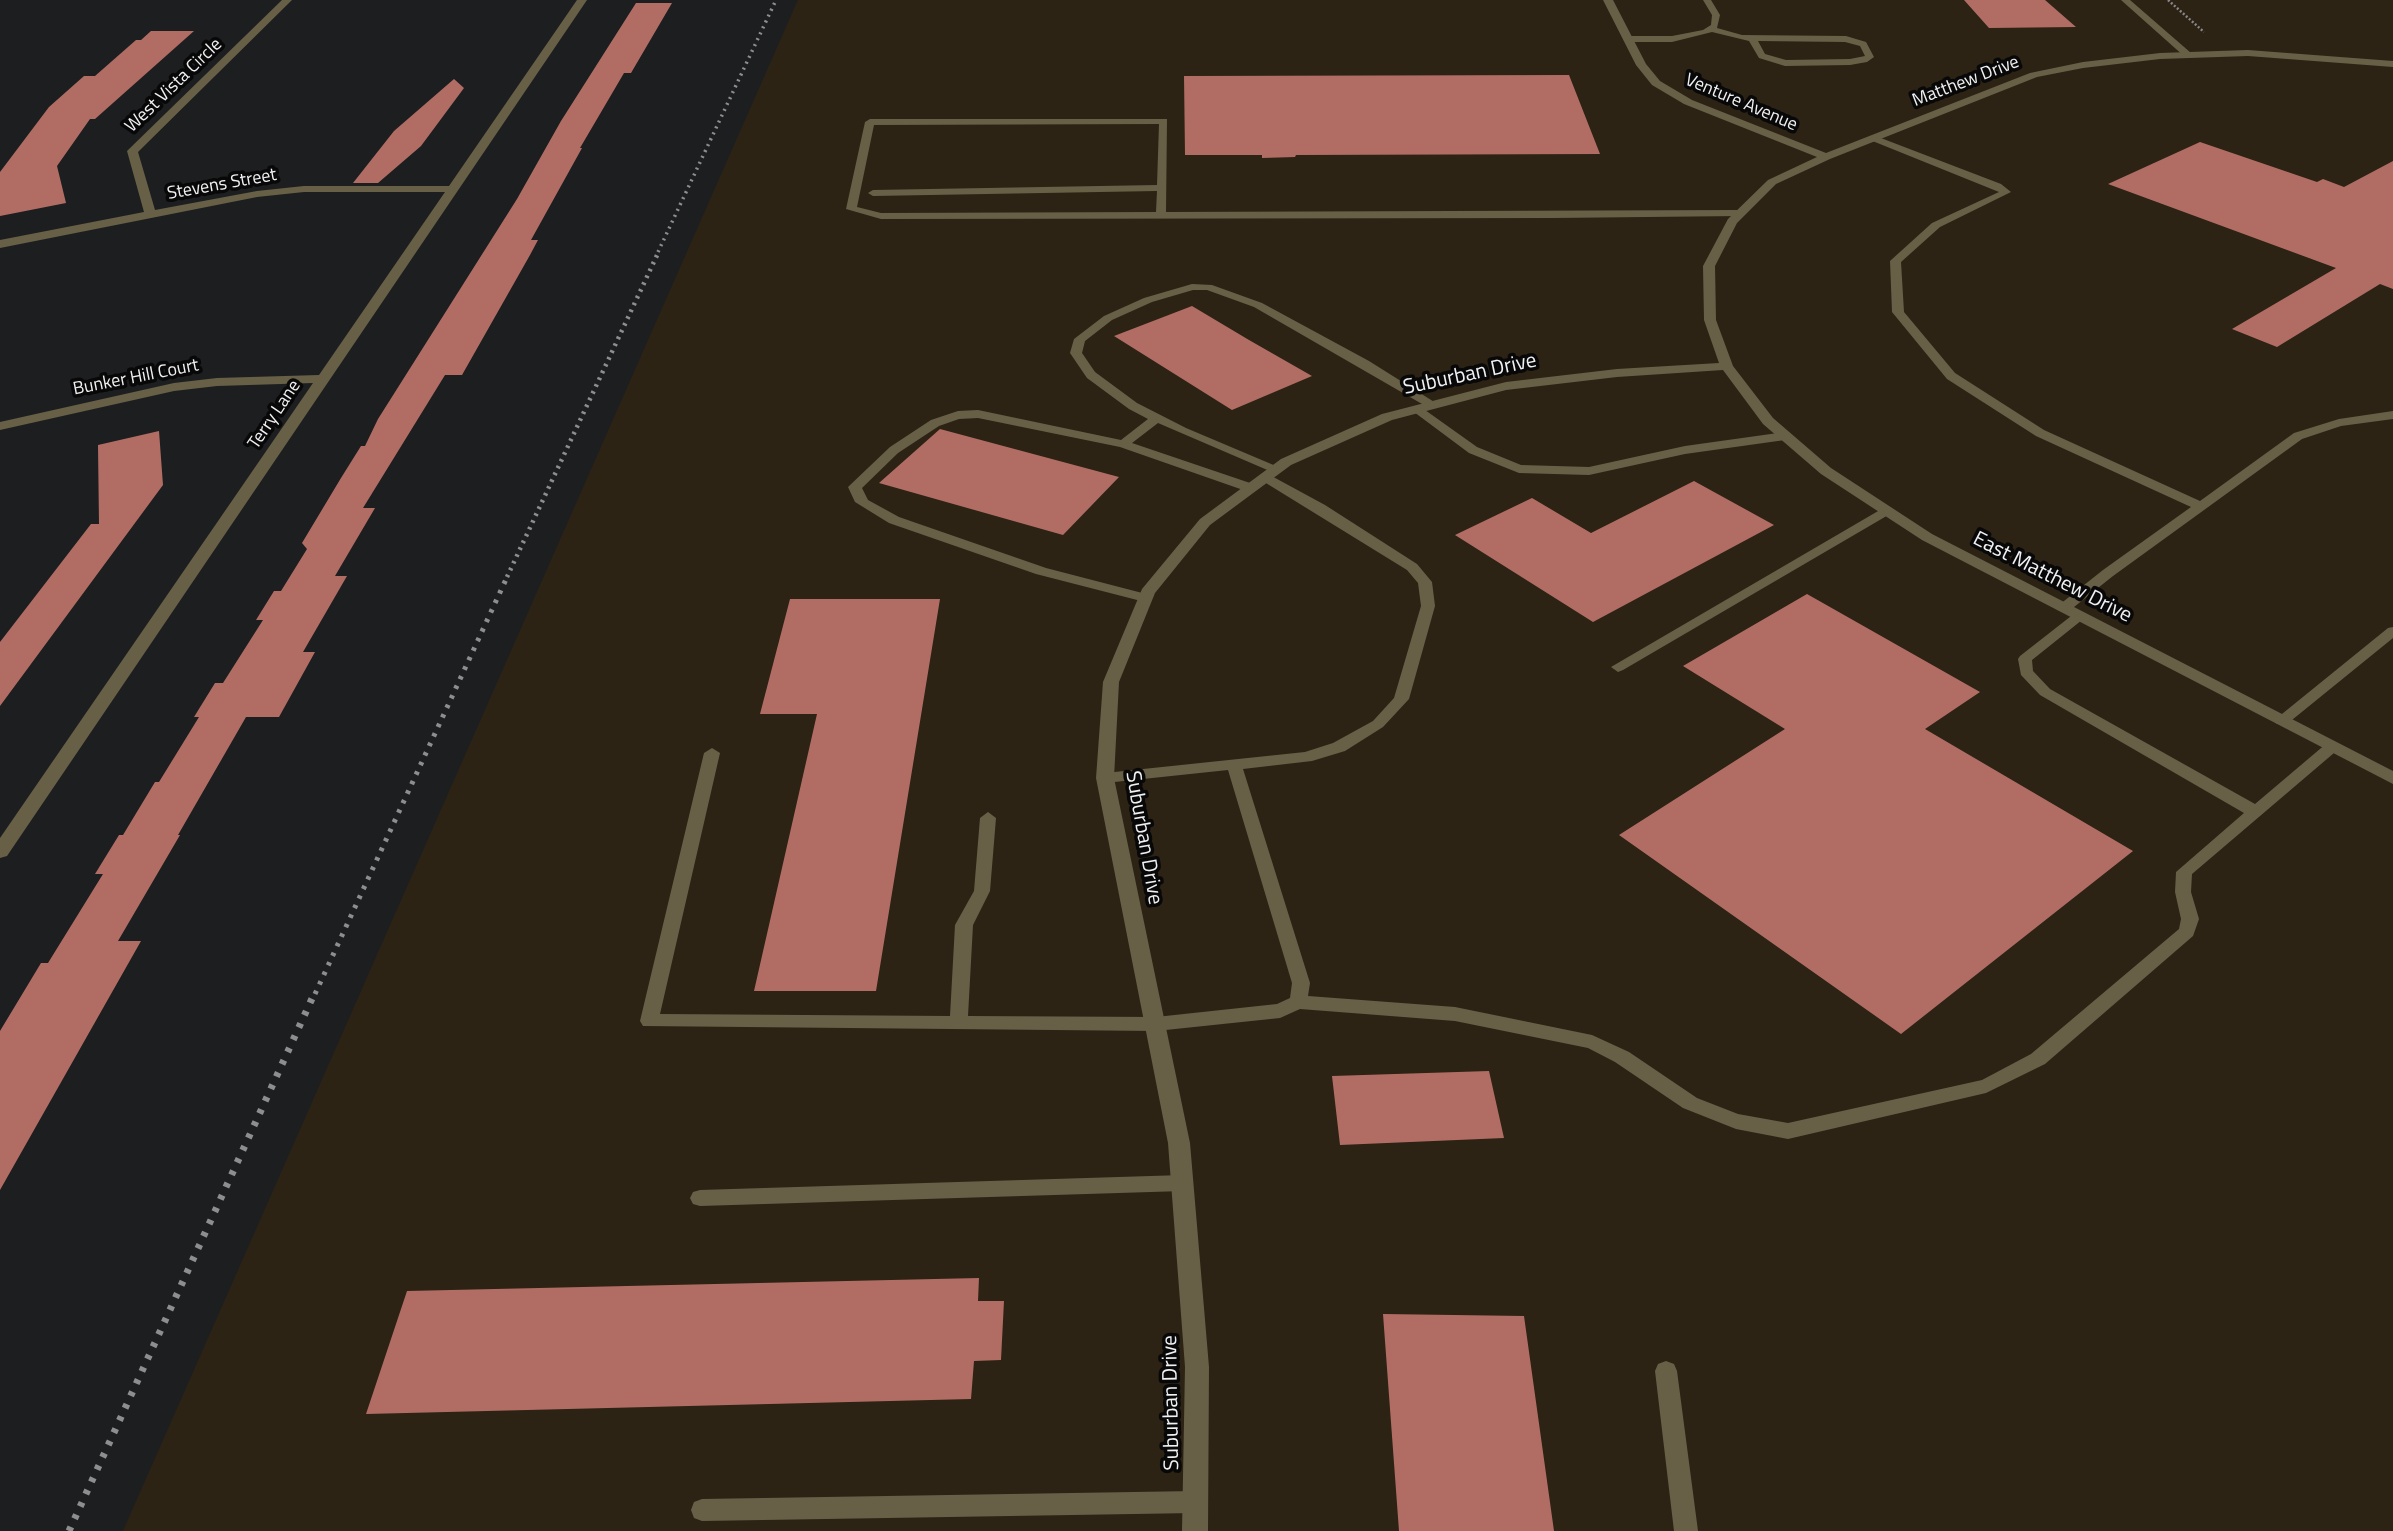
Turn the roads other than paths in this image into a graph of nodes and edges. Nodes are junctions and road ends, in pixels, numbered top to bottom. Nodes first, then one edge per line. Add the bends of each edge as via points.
1 (287, 0) edge
2 (582, 0) edge
3 (1608, 0) edge
4 (1707, 0) edge
5 (2125, 0) edge
6 (1710, 29) junction
7 (1752, 38) junction
8 (1628, 39) junction
9 (2188, 55) junction
10 (2393, 64) edge
11 (1873, 138) junction
12 (1826, 157) junction
13 (1162, 188) junction
14 (452, 189) junction
15 (873, 193) dead end
16 (1740, 213) junction
17 (151, 215) junction
18 (1161, 215) junction
19 (0, 244) edge
20 (1727, 366) junction
21 (322, 379) junction
22 (1425, 407) junction
23 (2393, 415) edge
24 (1157, 418) junction
25 (0, 426) edge
26 (1785, 436) junction
27 (1123, 444) junction
28 (1272, 473) junction
29 (1251, 488) junction
30 (2200, 506) junction
31 (1885, 511) junction
32 (1145, 598) junction
33 (2064, 608) junction
34 (2080, 616) junction
35 (2393, 631) edge
36 (1618, 667) dead end
37 (2282, 721) junction
38 (2333, 747) junction
39 (712, 753) dead end
40 (1234, 765) junction
41 (1105, 778) junction
42 (2393, 779) edge
43 (2256, 812) junction
44 (988, 818) dead end
45 (0, 852) edge
46 (1298, 1002) junction
47 (959, 1023) junction
48 (1156, 1024) junction
49 (1183, 1183) junction
50 (700, 1198) dead end
51 (1665, 1371) dead end
52 (1195, 1502) junction
53 (702, 1510) dead end
54 (1195, 1531) edge
55 (1686, 1531) edge

1 - 17 street, West Vista Circle via 132,152
2 - 14 street, Terry Lane
3 - 8 street, Venture Avenue
4 - 6 lane via 1716,15
5 - 9 lane
6 - 7 lane
6 - 8 lane via 1691,37
7 - 7 lane via 1846,39 1863,44 1870,57 1850,62 1785,63 1762,56
8 - 12 street, Venture Avenue via 1656,83 1688,102
9 - 10 street, Matthew Drive via 2248,53
9 - 11 street, Matthew Drive via 2083,65 2034,75
11 - 12 street, Matthew Drive
11 - 30 lane via 2006,192 1936,225 1895,261 1898,312 1951,376 2040,433
12 - 16 street, Matthew Drive via 1772,182
13 - 15 lane
13 - 18 lane
13 - 18 lane via 1164,121 870,121 851,209 881,215
14 - 17 street, Stevens Street via 304,189
14 - 21 street, Terry Lane
16 - 18 lane
16 - 20 street, Matthew Drive via 1709,267 1710,320
17 - 19 street, Stevens Street
20 - 22 street, Suburban Drive via 1506,386
20 - 26 street, East Matthew Drive via 1768,421
21 - 25 street, Bunker Hill Court via 173,387
21 - 45 street, Terry Lane
22 - 24 lane via 1366,364 1258,305 1208,287 1192,287 1108,318 1080,339 1076,353 1091,375
22 - 26 lane via 1473,450 1519,469 1589,471 1685,450
22 - 28 street, Suburban Drive via 1387,417 1286,462
23 - 30 lane via 2339,423 2298,436
24 - 27 lane
24 - 28 lane
26 - 31 street, East Matthew Drive
27 - 29 lane
27 - 32 lane via 978,414 958,415 935,423 894,450 855,487 862,502 894,520 1041,571
28 - 29 street, Suburban Drive
28 - 40 lane via 1412,567 1425,582 1428,606 1401,699 1378,724 1339,747 1306,757
29 - 32 street, Suburban Drive via 1205,522
30 - 33 lane
31 - 33 street, East Matthew Drive
31 - 36 lane
32 - 41 street, Suburban Drive via 1111,682
33 - 34 street, East Matthew Drive
34 - 37 street, East Matthew Drive
34 - 43 lane via 2025,659 2026,672 2045,692
35 - 37 lane
37 - 38 street, East Matthew Drive
38 - 42 street, East Matthew Drive
38 - 43 lane
39 - 47 lane via 649,1021
40 - 41 lane
40 - 46 lane via 1301,983
41 - 48 street, Suburban Drive
43 - 46 lane via 2184,872 2183,892 2190,919 2187,932 2038,1059 1986,1086 1788,1131 1737,1121 1690,1103 1592,1042 1455,1014
44 - 47 lane via 982,891 964,925
46 - 48 lane via 1280,1011
47 - 48 lane
48 - 49 street, Suburban Drive
49 - 50 lane
49 - 52 street, Suburban Drive via 1197,1367
51 - 55 lane
52 - 53 lane
52 - 54 street, Suburban Drive

